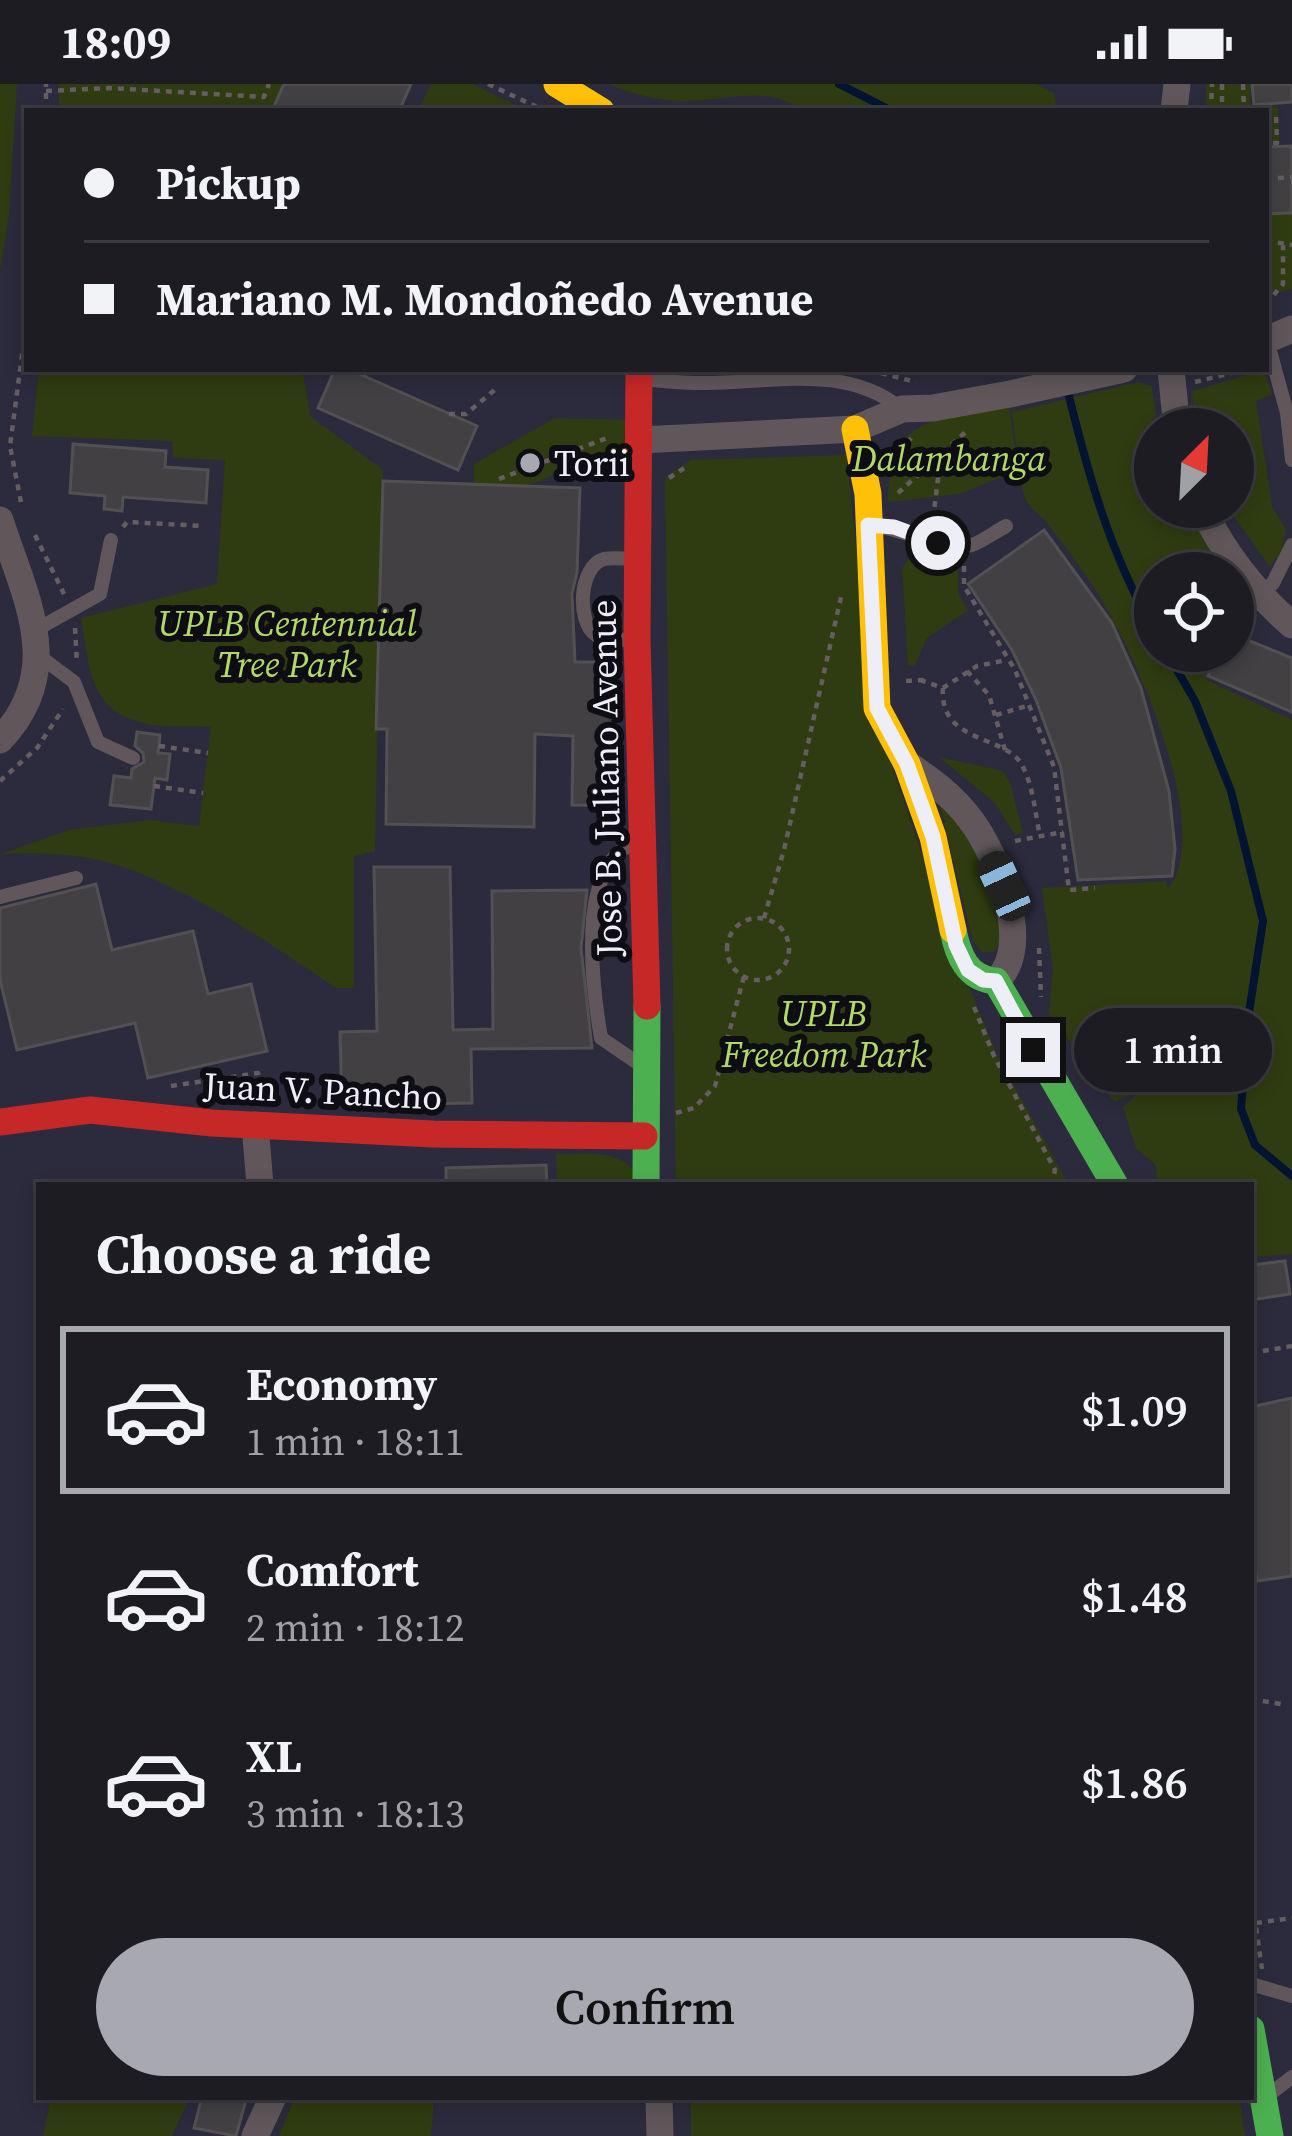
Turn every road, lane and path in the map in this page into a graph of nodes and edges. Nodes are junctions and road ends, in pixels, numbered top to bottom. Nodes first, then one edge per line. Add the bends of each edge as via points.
1 (269, 84) edge
2 (488, 84) edge
3 (557, 84) edge
4 (46, 87) edge
5 (540, 108) edge
6 (596, 108) edge
7 (1269, 115) edge
8 (1269, 143) edge
9 (1269, 242) edge
10 (1282, 245) junction
11 (1292, 245) edge
12 (1269, 300) edge
13 (1269, 345) edge
14 (1110, 372) edge
15 (1171, 372) edge
16 (638, 374) edge
17 (497, 388) dead end
18 (1287, 391) edge
19 (1175, 408) edge
20 (902, 409) junction
21 (449, 414) dead end
22 (972, 427) dead end
23 (926, 428) dead end
24 (855, 429) junction
25 (640, 433) junction
26 (941, 454) junction
27 (1292, 460) edge
28 (691, 464) dead end
29 (893, 467) dead end
30 (499, 479) dead end
31 (892, 479) dead end
32 (662, 483) dead end
33 (0, 520) edge
34 (868, 525) junction
35 (204, 526) dead end
36 (1006, 526) dead end
37 (1212, 528) edge
38 (111, 540) joint
39 (938, 543) junction
40 (1292, 544) edge
41 (639, 559) junction
42 (843, 592) dead end
43 (1260, 595) junction
44 (1292, 625) edge
45 (637, 640) junction
46 (36, 643) junction
47 (1010, 660) junction
48 (968, 671) junction
49 (900, 681) dead end
50 (943, 688) junction
51 (1030, 705) junction
52 (996, 715) junction
53 (1, 738) edge
54 (159, 746) dead end
55 (1005, 750) junction
56 (208, 753) dead end
57 (134, 758) dead end
58 (907, 764) junction
59 (154, 787) dead end
60 (203, 793) dead end
61 (1063, 832) junction
62 (1040, 836) junction
63 (642, 838) junction
64 (1011, 842) dead end
65 (76, 878) dead end
66 (1095, 888) dead end
67 (0, 897) edge
68 (764, 918) junction
69 (744, 976) junction
70 (996, 981) junction
71 (649, 1071) junction
72 (258, 1073) dead end
73 (164, 1088) dead end
74 (672, 1114) dead end
75 (0, 1122) edge
76 (255, 1125) junction
77 (644, 1136) junction
78 (260, 1182) edge
79 (646, 1182) edge
80 (1112, 1182) edge
81 (1292, 1346) edge
82 (1254, 1352) edge
83 (1254, 1700) edge
84 (1281, 1704) dead end
85 (1292, 1918) edge
86 (1256, 1923) dead end
87 (1254, 1985) edge
88 (1292, 1996) edge
89 (1254, 2049) edge
90 (1292, 2077) edge
91 (1262, 2099) junction
92 (271, 2100) edge
93 (659, 2100) edge
94 (255, 2136) edge
95 (660, 2136) edge
96 (1270, 2136) edge

1 - 4 path via 263,97
2 - 5 path
3 - 6 street
7 - 8 path via 1276,115 1277,142
9 - 10 path
10 - 11 path
10 - 12 path via 1283,284
13 - 18 lane
14 - 20 street
15 - 19 street
16 - 20 lane via 700,383 841,380
16 - 25 street, Jose B. Juliano Avenue
17 - 21 path via 466,414
18 - 27 lane
20 - 24 street
22 - 26 path
23 - 29 path
24 - 25 street
24 - 34 street
25 - 30 path
25 - 41 street, Jose B. Juliano Avenue
26 - 31 path via 892,498
26 - 39 path via 933,511
28 - 32 path
33 - 46 street
34 - 39 lane
34 - 58 street via 877,708
35 - 38 path via 127,522
36 - 39 lane via 971,545
37 - 43 street
38 - 46 lane via 100,594
39 - 47 path via 964,565 964,586
40 - 43 lane
41 - 45 street, Jose B. Juliano Avenue
41 - 45 lane via 603,559 585,579 591,631
42 - 68 path
43 - 44 street
45 - 63 street, Jose B. Juliano Avenue
46 - 53 street via 38,672 26,705
46 - 57 lane via 74,682 98,742
47 - 48 path
47 - 51 path
48 - 50 path
48 - 52 path
49 - 50 path
50 - 55 path via 957,725
51 - 52 path
51 - 61 path via 1054,767
52 - 55 path
54 - 56 path
55 - 62 path via 1022,765
58 - 70 street via 933,837 956,945 968,970
58 - 70 street via 968,816 1004,886 1012,958
59 - 60 path
61 - 62 path
61 - 66 path via 1070,890
62 - 64 path
63 - 71 street, Jose B. Juliano Avenue
63 - 71 lane via 608,865 596,893 594,998 601,1038
65 - 67 lane
68 - 69 path via 741,923 728,942 728,958
68 - 69 path via 785,935 786,963 772,976
69 - 74 path via 715,1086 694,1108
70 - 80 street
71 - 77 street, Jose B. Juliano Avenue
72 - 73 path
75 - 76 street, Juan V. Pancho via 90,1110
76 - 77 street, Juan V. Pancho
76 - 78 street
77 - 79 street, Jose B. Juliano Avenue
81 - 82 path
83 - 84 path
85 - 86 path
87 - 88 lane
89 - 91 street
90 - 91 lane
91 - 96 street
92 - 94 street
93 - 95 street

